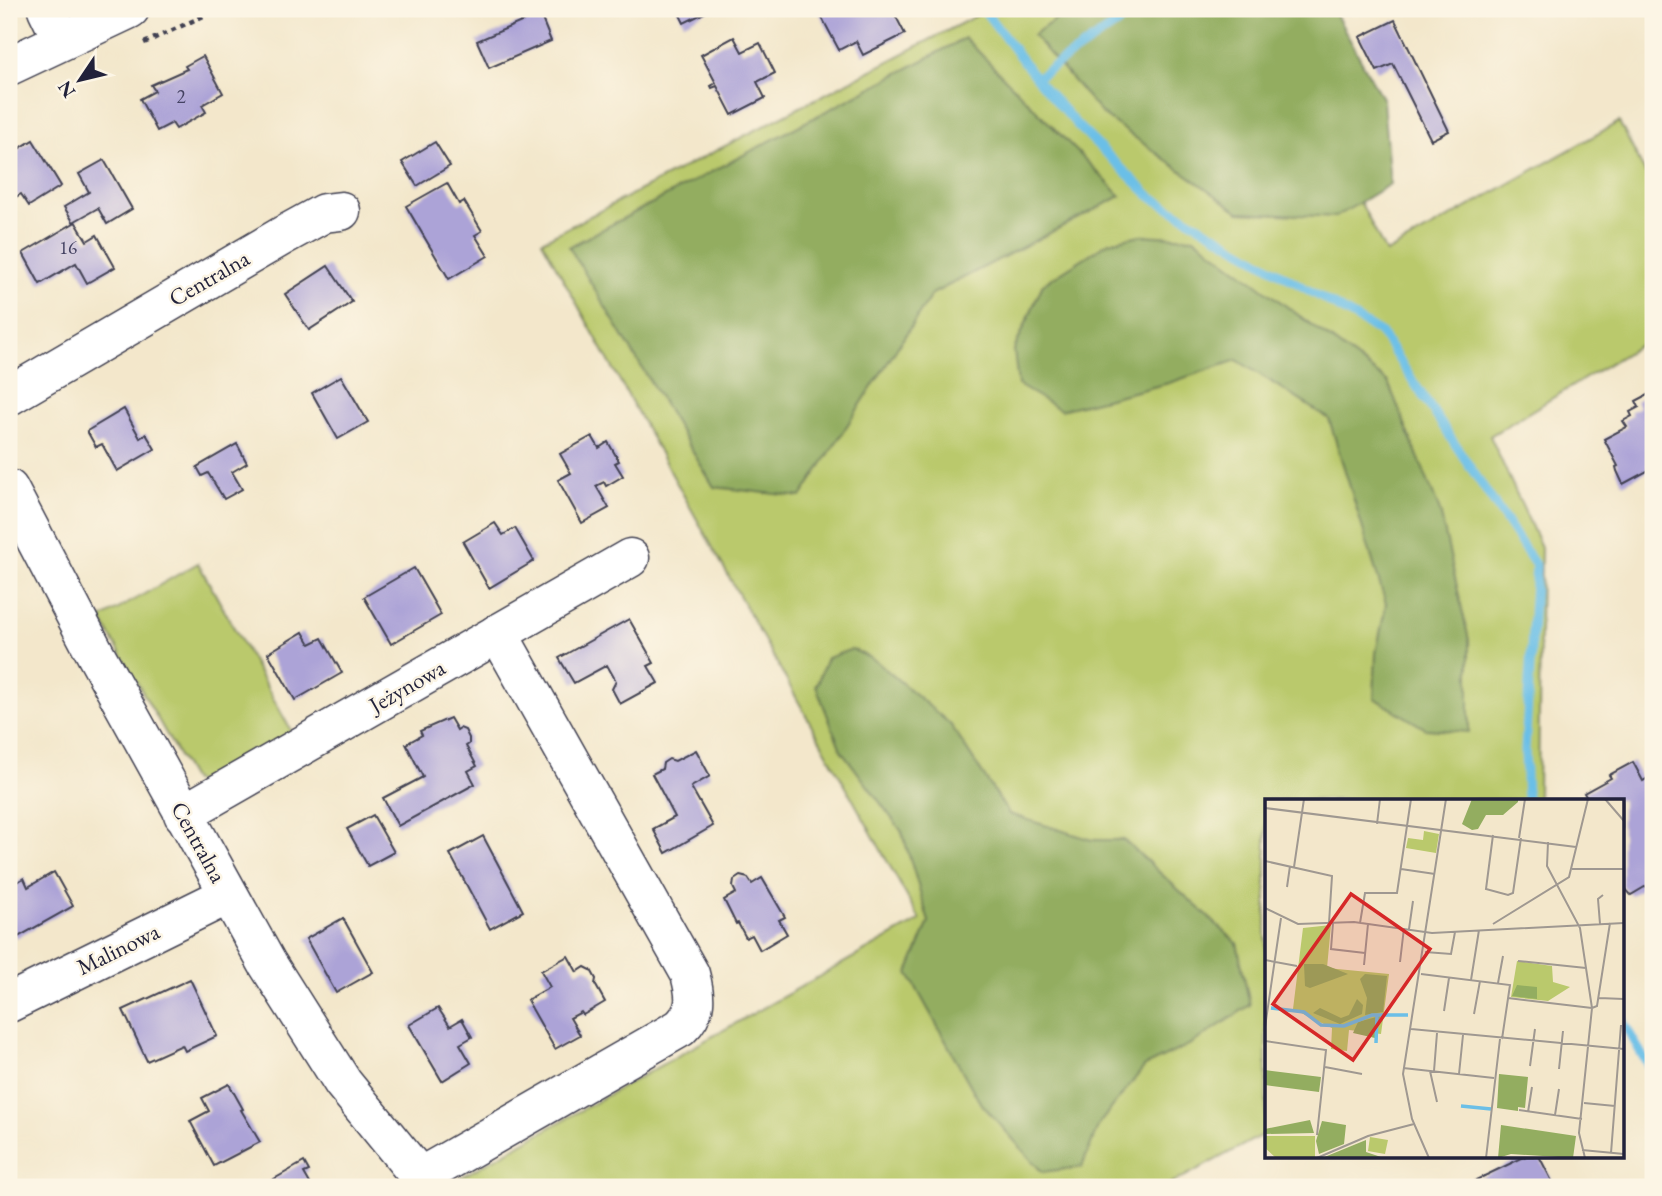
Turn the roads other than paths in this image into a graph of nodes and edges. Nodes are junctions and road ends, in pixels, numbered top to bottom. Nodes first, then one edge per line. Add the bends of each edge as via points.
1 (130, 9) edge
2 (55, 24) edge
3 (9, 66) edge
4 (341, 211) dead end
5 (9, 396) edge
6 (9, 489) edge
7 (631, 558) dead end
8 (498, 633) junction
9 (183, 814) junction
10 (228, 895) junction
11 (9, 1003) edge
12 (424, 1182) edge

1 - 2 street
2 - 3 street
4 - 5 street, Centralna via 324,213 284,235
6 - 9 street, Centralna
7 - 8 street, Jeżynowa
8 - 9 street, Jeżynowa
8 - 12 street, Centralna via 690,974 695,1004 680,1028
9 - 10 street, Centralna
10 - 11 street, Malinowa
10 - 12 street, Centralna via 343,1083

